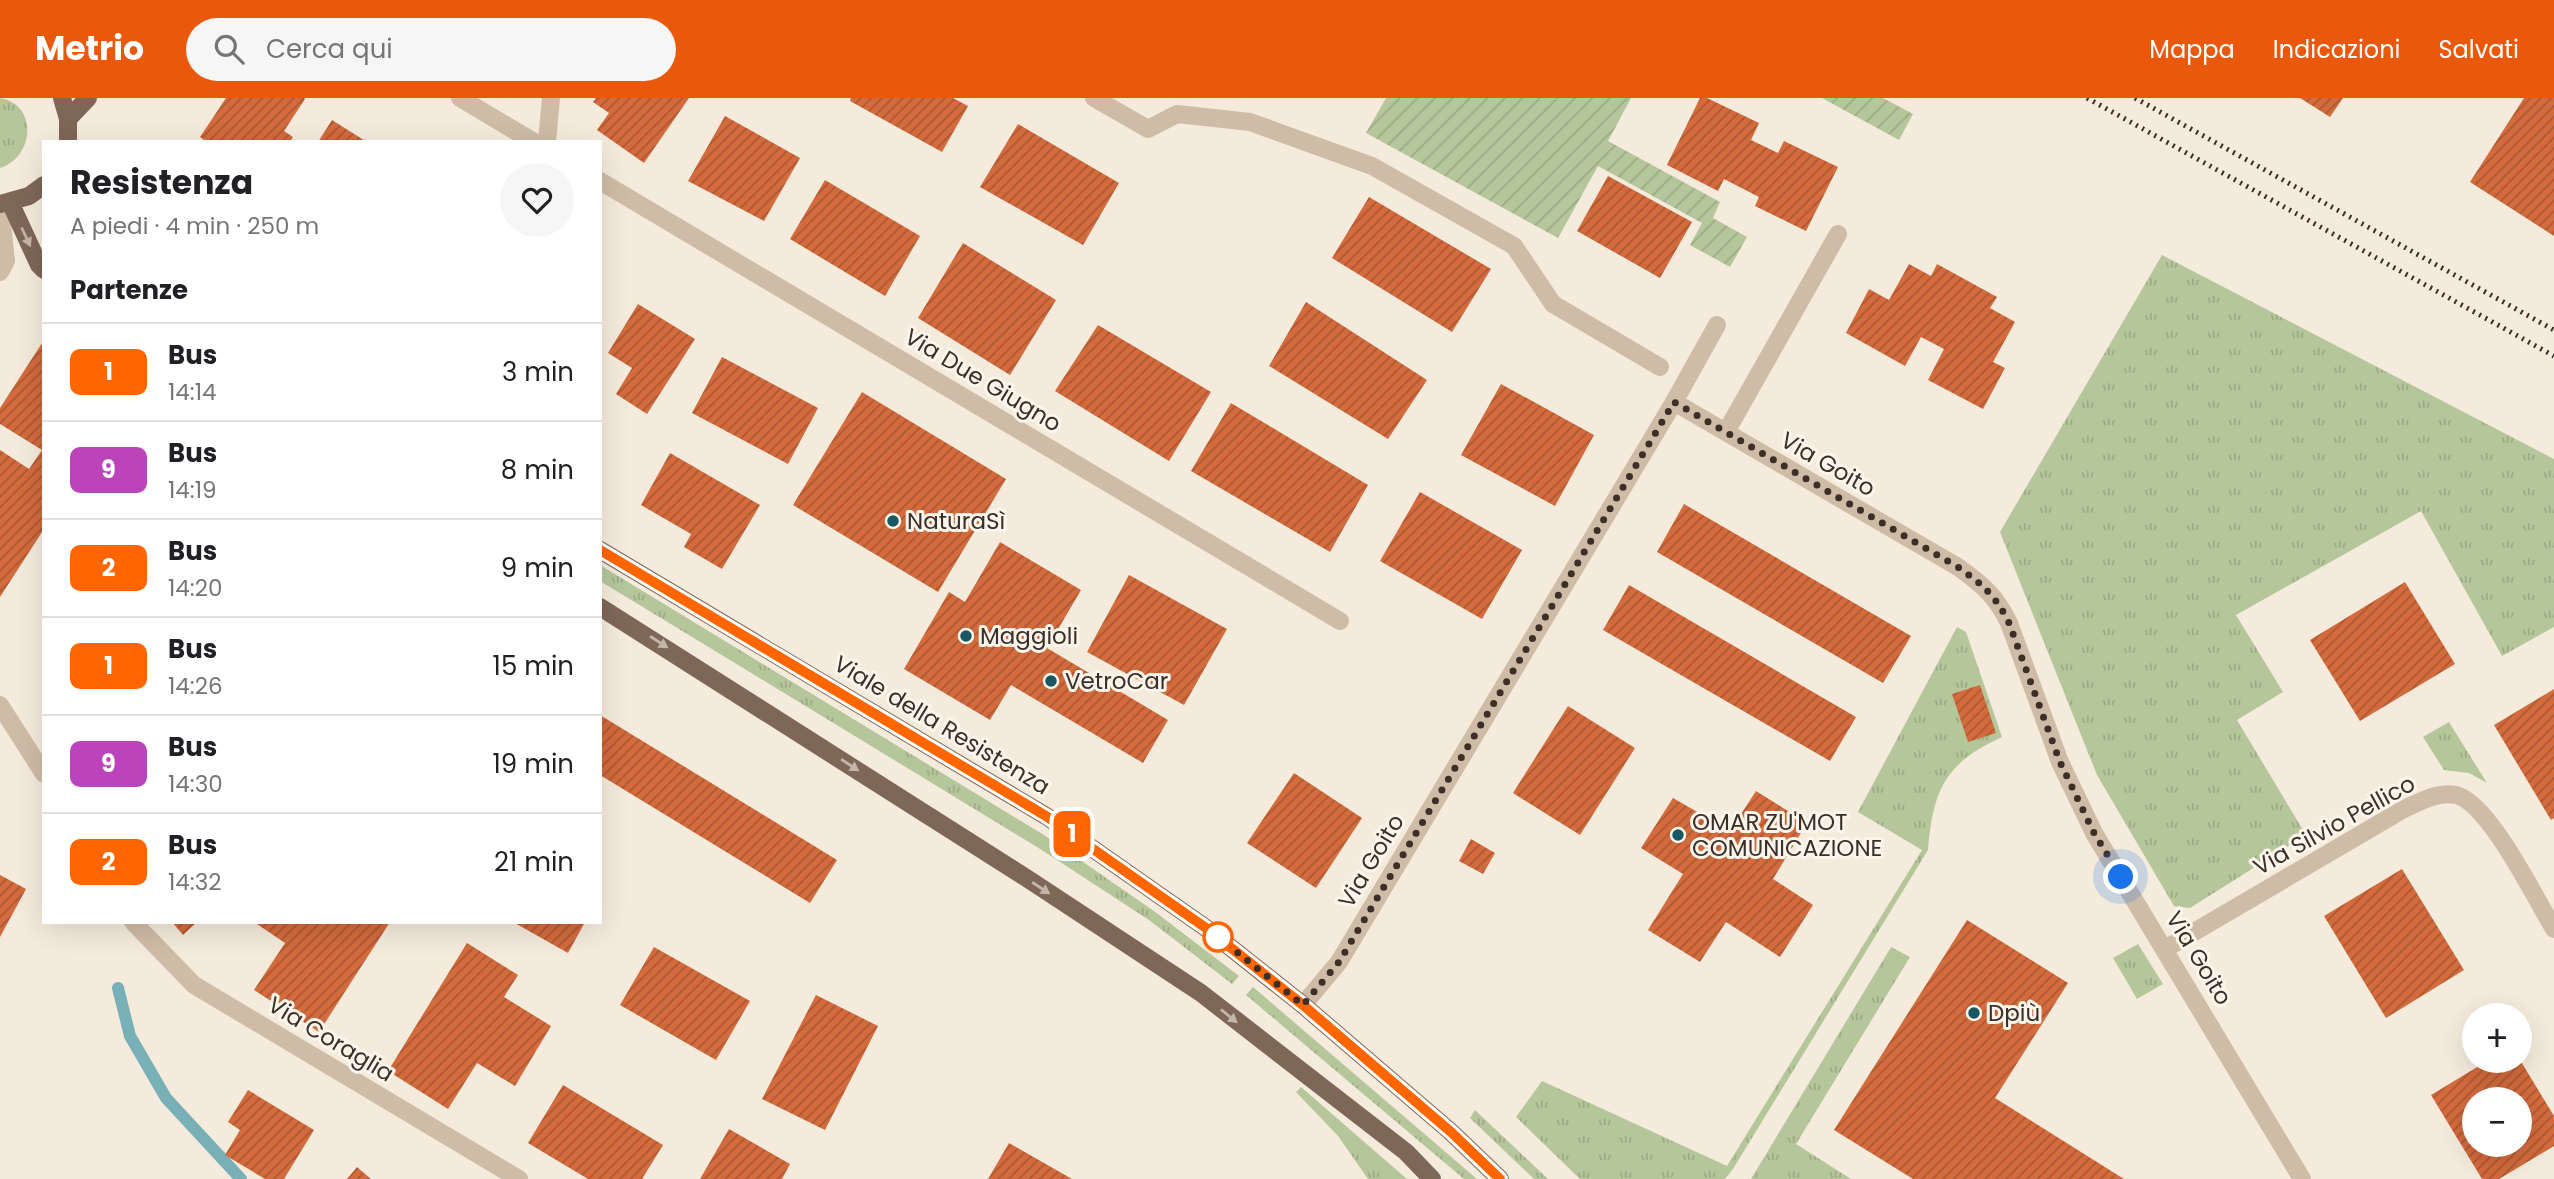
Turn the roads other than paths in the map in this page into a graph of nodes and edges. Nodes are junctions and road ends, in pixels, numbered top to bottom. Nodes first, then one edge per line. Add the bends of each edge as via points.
1 (62, 98) edge
2 (88, 98) edge
3 (460, 98) edge
4 (551, 98) edge
5 (1094, 98) edge
6 (68, 120) junction
7 (68, 140) edge
8 (531, 140) edge
9 (547, 140) edge
10 (602, 182) edge
11 (42, 187) edge
12 (4, 203) edge
13 (1838, 234) dead end
14 (42, 268) edge
15 (0, 272) edge
16 (1717, 325) dead end
17 (1660, 367) dead end
18 (1674, 402) junction
19 (1726, 432) junction
20 (602, 551) edge
21 (602, 608) edge
22 (1340, 621) dead end
23 (0, 705) edge
24 (42, 771) edge
25 (135, 924) edge
26 (2554, 929) edge
27 (2165, 949) junction
28 (1303, 1005) junction
29 (513, 1177) edge
30 (1432, 1179) edge
31 (1500, 1179) edge
32 (2302, 1179) edge

1 - 6 main road
2 - 6 main road
3 - 8 street
4 - 9 street
5 - 17 street via 1148,129 1177,114 1250,122 1372,166 1514,246 1553,304
6 - 7 main road
10 - 22 street, Via Due Giugno
11 - 12 main road
12 -> 14 main road
12 - 15 street via 6,261
13 - 19 street
16 - 18 street
18 - 19 street, Via Goito
18 - 28 street, Via Goito via 1339,962
19 - 27 street, Via Goito via 1958,567 2000,604 2060,762 2094,833
20 - 28 main road, Viale della Resistenza via 1046,816 1206,928
21 -> 30 main road via 1201,993 1406,1152
23 - 24 street
25 - 29 street, Via Coraglia via 194,985
26 - 27 street, Via Silvio Pellico via 2489,821 2468,800 2441,794 2404,809
27 - 32 street, Via Goito
28 - 31 main road, Viale della Resistenza

